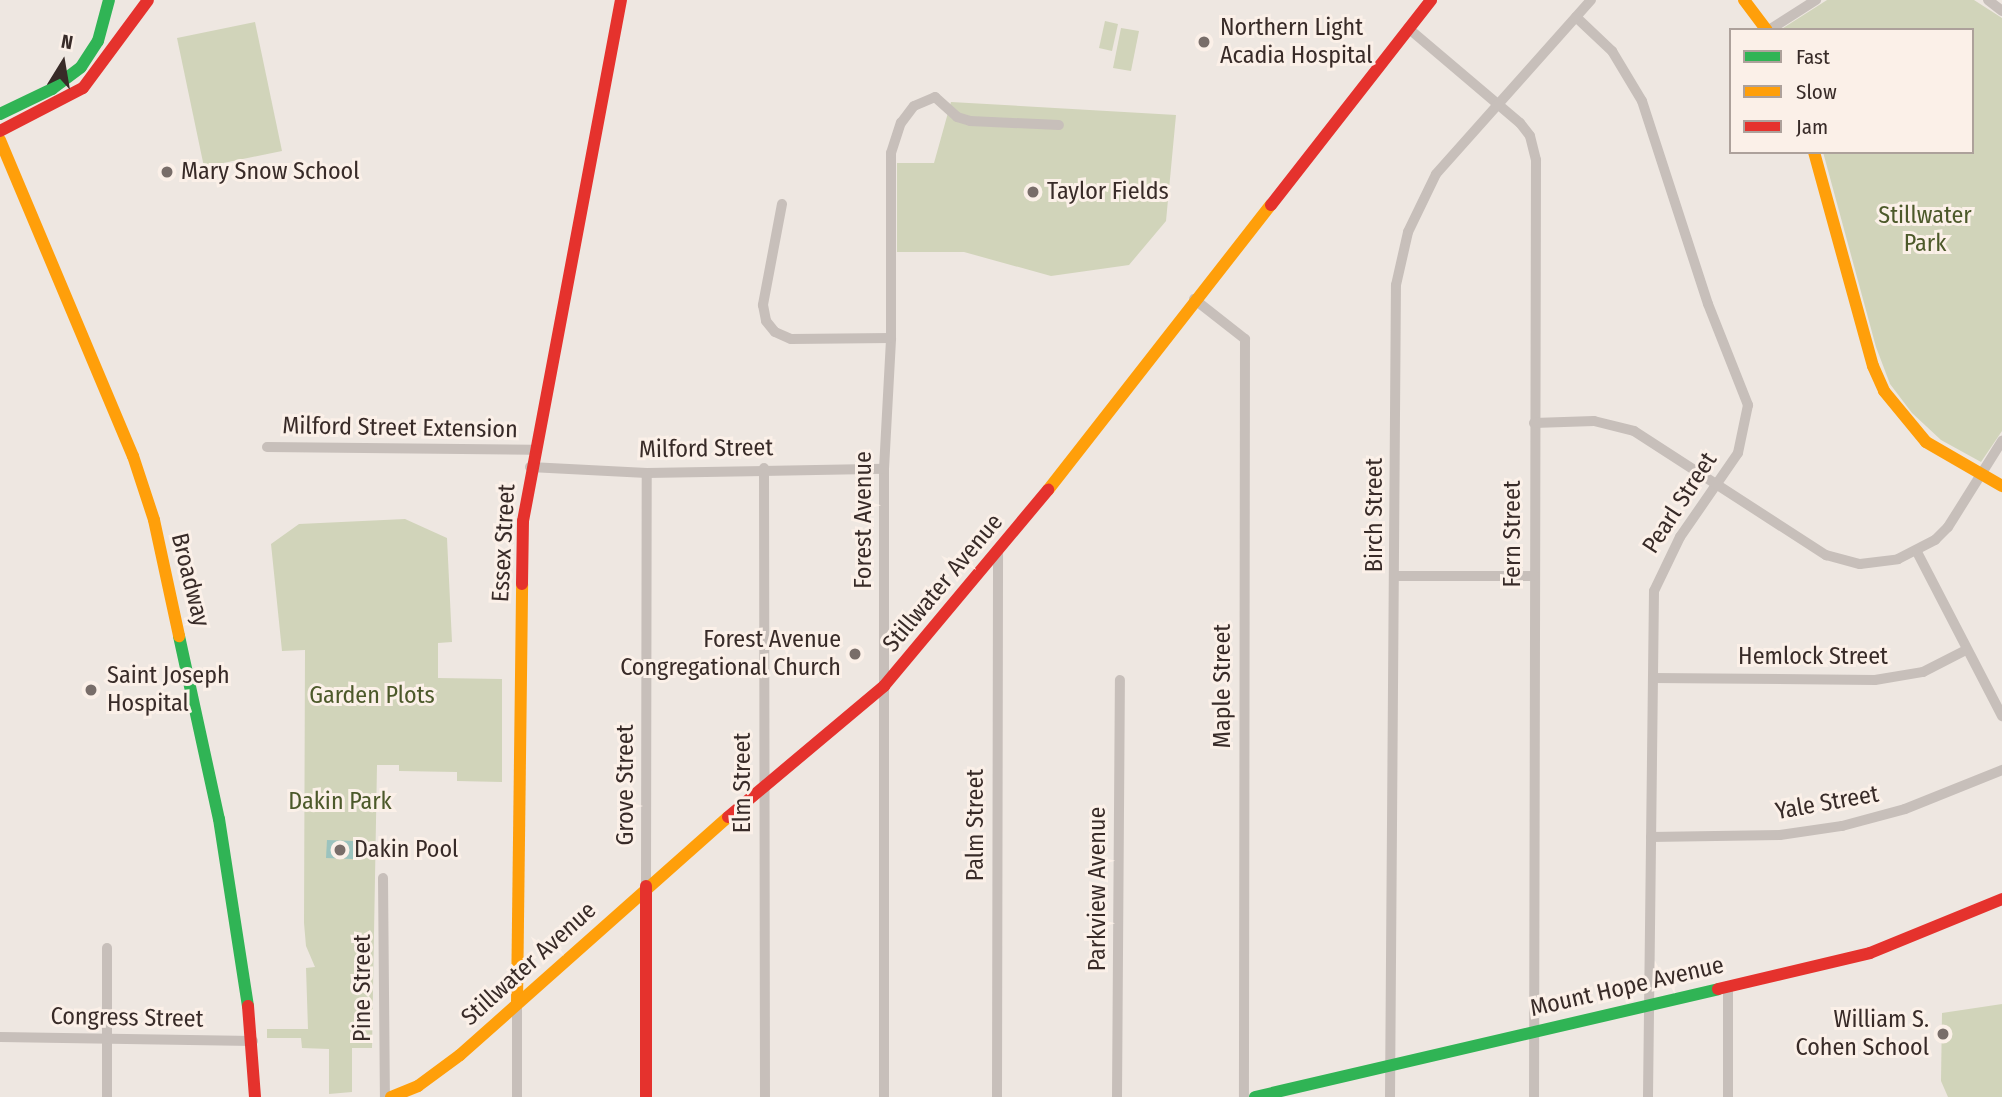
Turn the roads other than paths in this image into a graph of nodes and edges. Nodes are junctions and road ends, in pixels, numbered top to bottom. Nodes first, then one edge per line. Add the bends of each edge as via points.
1 (109, 0) edge
2 (148, 0) edge
3 (621, 0) edge
4 (1431, 0) edge
5 (1591, 0) edge
6 (1744, 0) edge
7 (1816, 0) edge
8 (1988, 0) edge
9 (2002, 11) edge
10 (1576, 17) junction
11 (1408, 27) junction
12 (1766, 28) edge
13 (1771, 28) edge
14 (1497, 103) junction
15 (0, 114) edge
16 (1059, 125) dead end
17 (0, 131) edge
18 (0, 140) edge
19 (1815, 154) edge
20 (782, 204) dead end
21 (1194, 299) junction
22 (891, 338) junction
23 (1534, 423) junction
24 (2002, 442) edge
25 (267, 447) dead end
26 (533, 450) junction
27 (530, 467) junction
28 (764, 468) junction
29 (884, 469) junction
30 (647, 472) junction
31 (1982, 473) junction
32 (1719, 485) junction
33 (2002, 486) edge
34 (1917, 552) junction
35 (998, 553) junction
36 (1396, 576) junction
37 (1534, 576) junction
38 (1966, 650) junction
39 (1653, 678) junction
40 (1120, 680) dead end
41 (884, 686) junction
42 (2002, 716) edge
43 (2002, 770) edge
44 (764, 792) junction
45 (1651, 837) junction
46 (383, 878) dead end
47 (646, 886) junction
48 (2002, 899) edge
49 (107, 948) dead end
50 (1728, 986) junction
51 (517, 1003) junction
52 (1648, 1007) junction
53 (1534, 1030) junction
54 (0, 1037) edge
55 (105, 1038) junction
56 (253, 1041) junction
57 (1390, 1067) junction
58 (107, 1097) edge
59 (255, 1097) edge
60 (385, 1097) edge
61 (391, 1097) edge
62 (517, 1097) edge
63 (646, 1097) edge
64 (765, 1097) edge
65 (884, 1097) edge
66 (997, 1097) edge
67 (1117, 1097) edge
68 (1244, 1097) edge
69 (1255, 1097) edge
70 (1390, 1097) edge
71 (1534, 1097) edge
72 (1648, 1097) edge
73 (1728, 1097) edge

1 - 15 main road via 98,41 75,73
2 - 17 main road via 83,88
3 - 26 main road, Essex Street
4 - 11 main road, Stillwater Avenue
5 - 10 street, Birch Street
6 - 12 main road
7 - 13 street
8 - 9 street
10 - 14 street, Birch Street
10 - 32 street, Pearl Street via 1618,59 1642,101 1708,304 1748,405 1738,453
11 - 14 street, Fern Street
11 - 21 main road, Stillwater Avenue
14 - 23 street, Fern Street via 1530,136 1536,160
14 - 36 street, Birch Street via 1436,174 1408,232 1397,280
16 - 22 street, Forest Avenue via 970,121 957,117 935,97 914,106 901,123 891,153
18 - 56 main road, Broadway via 133,456 154,520 211,776
19 - 31 main road via 1873,366 1884,391 1926,442
20 - 22 street via 763,305 766,321 791,339
21 - 35 main road, Stillwater Avenue
21 - 68 street, Maple Street via 1245,339
22 - 29 street, Forest Avenue
23 - 32 street via 1613,424 1634,431
23 - 37 street, Fern Street
24 - 31 street
25 - 26 street, Milford Street Extension
26 - 27 main road, Essex Street
27 - 30 street, Milford Street
27 - 51 main road, Essex Street via 523,521
28 - 29 street, Milford Street
28 - 30 street, Milford Street
28 - 44 street, Elm Street
29 - 41 street, Forest Avenue
30 - 47 street, Grove Street
31 - 33 main road
31 - 34 street via 1948,527
32 - 34 street via 1826,555 1843,561 1876,564
32 - 39 street, Pearl Street via 1680,537 1654,592
34 - 38 street
35 - 41 main road, Stillwater Avenue
35 - 66 street, Palm Street
36 - 37 street
36 - 57 street, Birch Street
37 - 53 street, Fern Street
38 - 39 street, Hemlock Street via 1923,672 1875,680
38 - 42 street
39 - 45 street, Pearl Street
40 - 67 street, Parkview Avenue
41 - 44 main road, Stillwater Avenue
41 - 65 street, Forest Avenue
43 - 45 street, Yale Street via 1906,809 1842,827 1780,835
44 - 47 main road, Stillwater Avenue
44 - 64 street, Elm Street
45 - 52 street, Pearl Street
46 - 60 street, Pine Street
47 - 51 main road, Stillwater Avenue
47 - 63 main road, Grove Street
48 - 50 main road, Mount Hope Avenue via 1870,953
49 - 55 street
50 - 52 main road, Mount Hope Avenue
50 - 73 street
51 - 61 main road, Stillwater Avenue via 434,1076
51 - 62 street, Essex Street
52 - 53 main road, Mount Hope Avenue
52 - 72 street, Pearl Street
53 - 57 main road, Mount Hope Avenue
53 - 71 street, Fern Street
54 - 55 street, Congress Street
55 - 56 street, Congress Street
55 - 58 street
56 - 59 main road, Broadway
57 - 69 main road, Mount Hope Avenue
57 - 70 street, Birch Street

